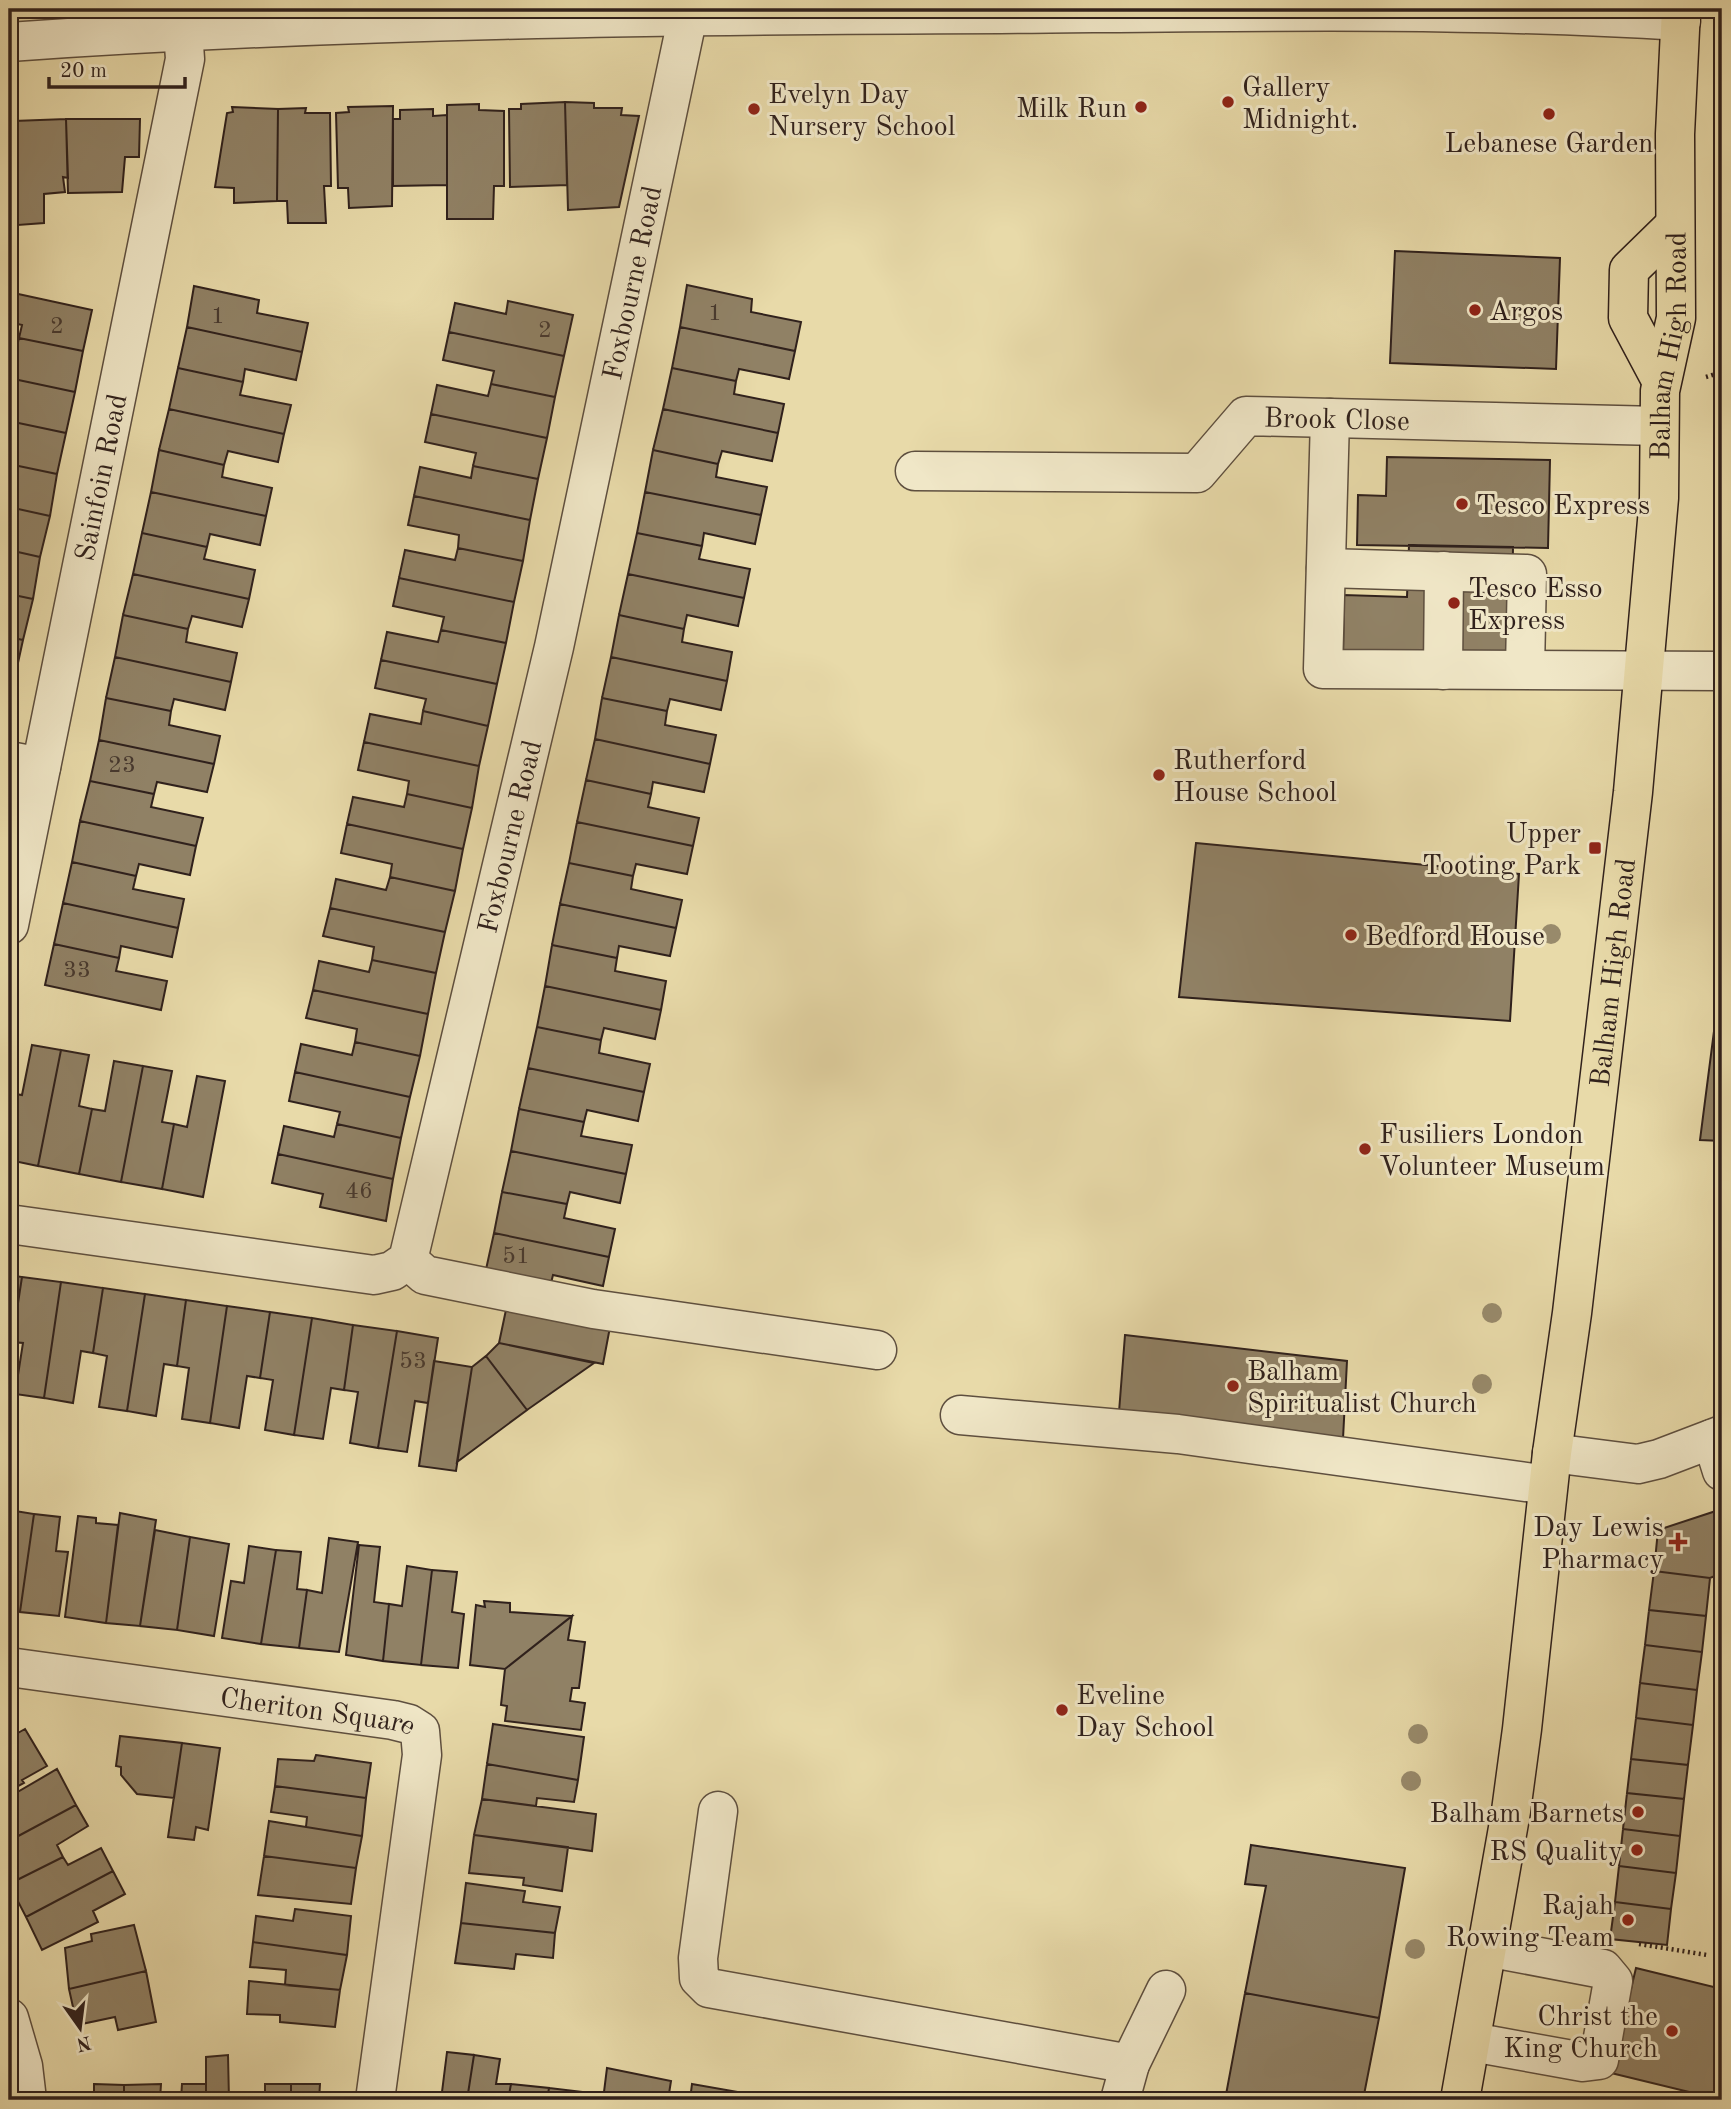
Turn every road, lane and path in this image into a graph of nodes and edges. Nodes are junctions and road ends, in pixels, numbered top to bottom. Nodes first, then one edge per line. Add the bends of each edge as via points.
1 (1151, 11) edge
2 (688, 15) junction
3 (1681, 15) edge
4 (124, 21) edge
5 (183, 31) junction
6 (9, 42) edge
7 (1330, 418) junction
8 (1659, 426) junction
9 (915, 471) dead end
10 (1326, 568) junction
11 (1444, 571) junction
12 (1525, 669) junction
13 (1643, 669) junction
14 (1443, 670) junction
15 (1722, 671) edge
16 (25, 764) edge
17 (9, 925) edge
18 (9, 1224) edge
19 (408, 1260) junction
20 (877, 1350) dead end
21 (960, 1415) dead end
22 (1719, 1449) edge
23 (1550, 1469) junction
24 (9, 1667) edge
25 (718, 1811) dead end
26 (1487, 1947) junction
27 (1166, 1990) dead end
28 (9, 2018) edge
29 (1472, 2042) junction
30 (1125, 2082) edge
31 (27, 2100) edge
32 (375, 2100) edge
33 (1460, 2100) edge

1 - 2 street
1 - 3 street
2 - 5 street
2 - 19 street, Foxbourne Road via 554,647
3 - 8 highway, Balham High Road via 1674,226 1676,318 1661,380
4 - 5 street
4 - 6 street
5 - 16 street, Sainfoin Road via 185,59
7 - 8 street, Brook Close
7 - 9 street, Brook Close via 1246,416 1197,473
7 - 10 street
8 - 13 highway, Balham High Road via 1659,498
10 - 11 street
10 - 14 street via 1323,669
11 - 12 street via 1527,574
11 - 14 street
12 - 13 street
12 - 14 street
13 - 15 street
13 - 23 highway, Balham High Road via 1613,979
16 - 17 street, Sainfoin Road
18 - 19 street via 374,1275 392,1271
19 - 20 street via 425,1275 593,1309
21 - 23 street
22 - 23 street via 1638,1464
23 - 26 highway, Balham High Road via 1522,1729
24 - 32 street, Cheriton Square via 393,1720 420,1731 422,1755
25 - 30 street via 698,1958 699,1978 709,1988
26 - 29 highway, Balham High Road
26 - 29 street via 1602,1969 1613,1981 1598,2060 1583,2062
27 - 30 street
28 - 31 street
29 - 33 highway, Balham High Road

